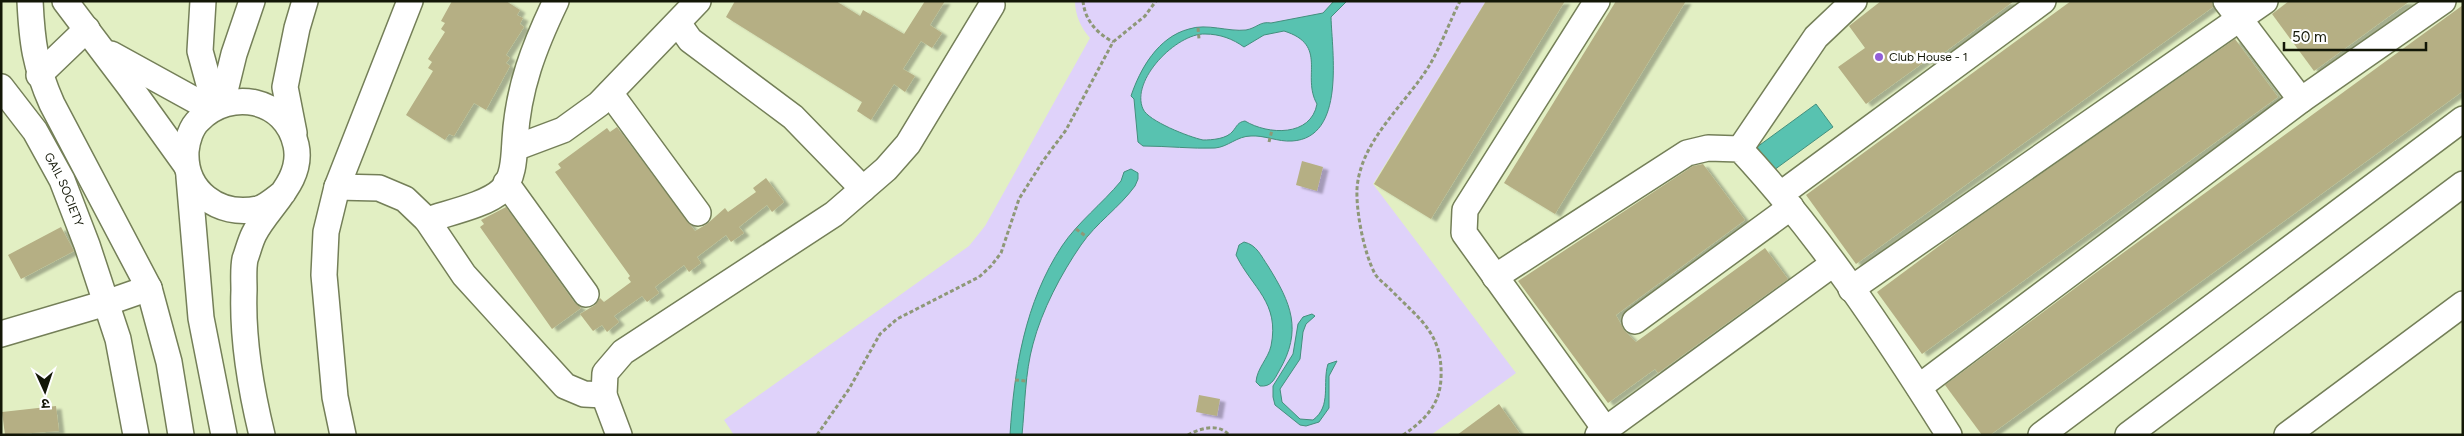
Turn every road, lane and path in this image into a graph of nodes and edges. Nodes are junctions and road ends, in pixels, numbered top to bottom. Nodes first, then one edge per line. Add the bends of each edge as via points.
1 (30, 1) edge
2 (65, 1) edge
3 (203, 1) edge
4 (252, 1) edge
5 (305, 1) edge
6 (410, 1) edge
7 (556, 1) edge
8 (698, 1) edge
9 (1083, 1) edge
10 (1156, 1) edge
11 (1460, 1) edge
12 (1597, 1) edge
13 (1854, 1) edge
14 (2043, 1) edge
15 (2265, 1) edge
16 (2442, 1) edge
17 (992, 5) dead end
18 (2233, 11) edge
19 (678, 23) junction
20 (1198, 28) dead end
21 (87, 29) junction
22 (1199, 39) dead end
23 (1113, 42) junction
24 (102, 49) junction
25 (39, 75) junction
26 (1, 88) edge
27 (610, 93) junction
28 (2301, 100) junction
29 (216, 106) junction
30 (2463, 119) edge
31 (1272, 130) dead end
32 (1269, 142) dead end
33 (296, 145) junction
34 (515, 148) junction
35 (1740, 148) junction
36 (187, 171) junction
37 (506, 183) junction
38 (2463, 184) edge
39 (336, 187) junction
40 (863, 189) junction
41 (283, 193) junction
42 (1786, 200) junction
43 (698, 213) dead end
44 (427, 220) junction
45 (1076, 229) dead end
46 (1087, 237) dead end
47 (1833, 264) junction
48 (1495, 277) junction
49 (149, 288) junction
50 (1851, 289) junction
51 (586, 294) dead end
52 (106, 304) junction
53 (2463, 304) edge
54 (1635, 321) dead end
55 (1, 334) edge
56 (1015, 380) dead end
57 (1026, 381) dead end
58 (1919, 387) junction
59 (604, 395) junction
60 (1602, 432) edge
61 (136, 435) edge
62 (180, 435) edge
63 (224, 435) edge
64 (262, 435) edge
65 (343, 435) edge
66 (619, 435) edge
67 (817, 435) edge
68 (1188, 435) edge
69 (1229, 435) edge
70 (1403, 435) edge
71 (1950, 435) edge
72 (2041, 435) edge
73 (2128, 435) edge
74 (2287, 435) edge

1 - 25 street
2 - 21 street
3 - 29 street via 200,50
4 - 29 street
5 - 33 street via 284,87
6 - 39 street
7 - 34 street via 537,40 517,107
8 - 19 street
9 - 23 path via 1090,23
10 - 23 path via 1145,16
11 - 70 path via 1430,65 1370,148 1357,186 1357,205 1376,276 1432,333 1439,347 1442,366 1434,408
12 - 48 street via 1466,210 1464,233
13 - 35 street via 1816,37
14 - 42 street
15 - 18 street
16 - 28 street
17 - 40 street via 908,144
18 - 28 street
18 - 50 street
19 - 27 street
19 - 40 street via 690,40 793,117
20 - 22 path
21 - 24 street
21 - 25 street
23 - 67 path via 1066,130 1019,199 1001,253 979,277 897,319 880,334 849,389
24 - 29 street
24 - 36 street
25 - 49 street
26 - 52 street, GAIL SOCIETY via 35,131 62,180
27 - 34 street via 563,130
27 - 43 street
28 - 58 street
29 - 33 street via 246,100 269,107 287,124
29 - 36 street via 197,121 186,142
30 - 72 street
31 - 32 path
33 - 41 street via 295,171
34 - 37 street via 511,175
35 - 42 street
35 - 48 street via 1708,148 1687,153
36 - 41 street via 206,199 231,211 259,209
36 - 63 street via 201,318
37 - 44 street via 502,190 482,202
37 - 51 street
38 - 73 street
39 - 44 street via 379,188 405,199
39 - 65 street via 326,232 324,275 335,397
40 - 59 street via 834,214 622,352 605,373
41 - 64 street via 254,234 245,262 244,327 249,383
42 - 47 street
42 - 54 street
44 - 59 street via 464,275 565,386 584,394
45 - 46 path
47 - 50 street
47 - 60 street
48 - 60 street
49 - 52 street
49 - 62 street via 169,362
50 - 58 street
52 - 55 street
52 - 61 street, GAIL SOCIETY via 118,339
53 - 74 street
56 - 57 path
58 - 71 street
59 - 66 street
68 - 69 path via 1202,428 1216,428 1225,430

